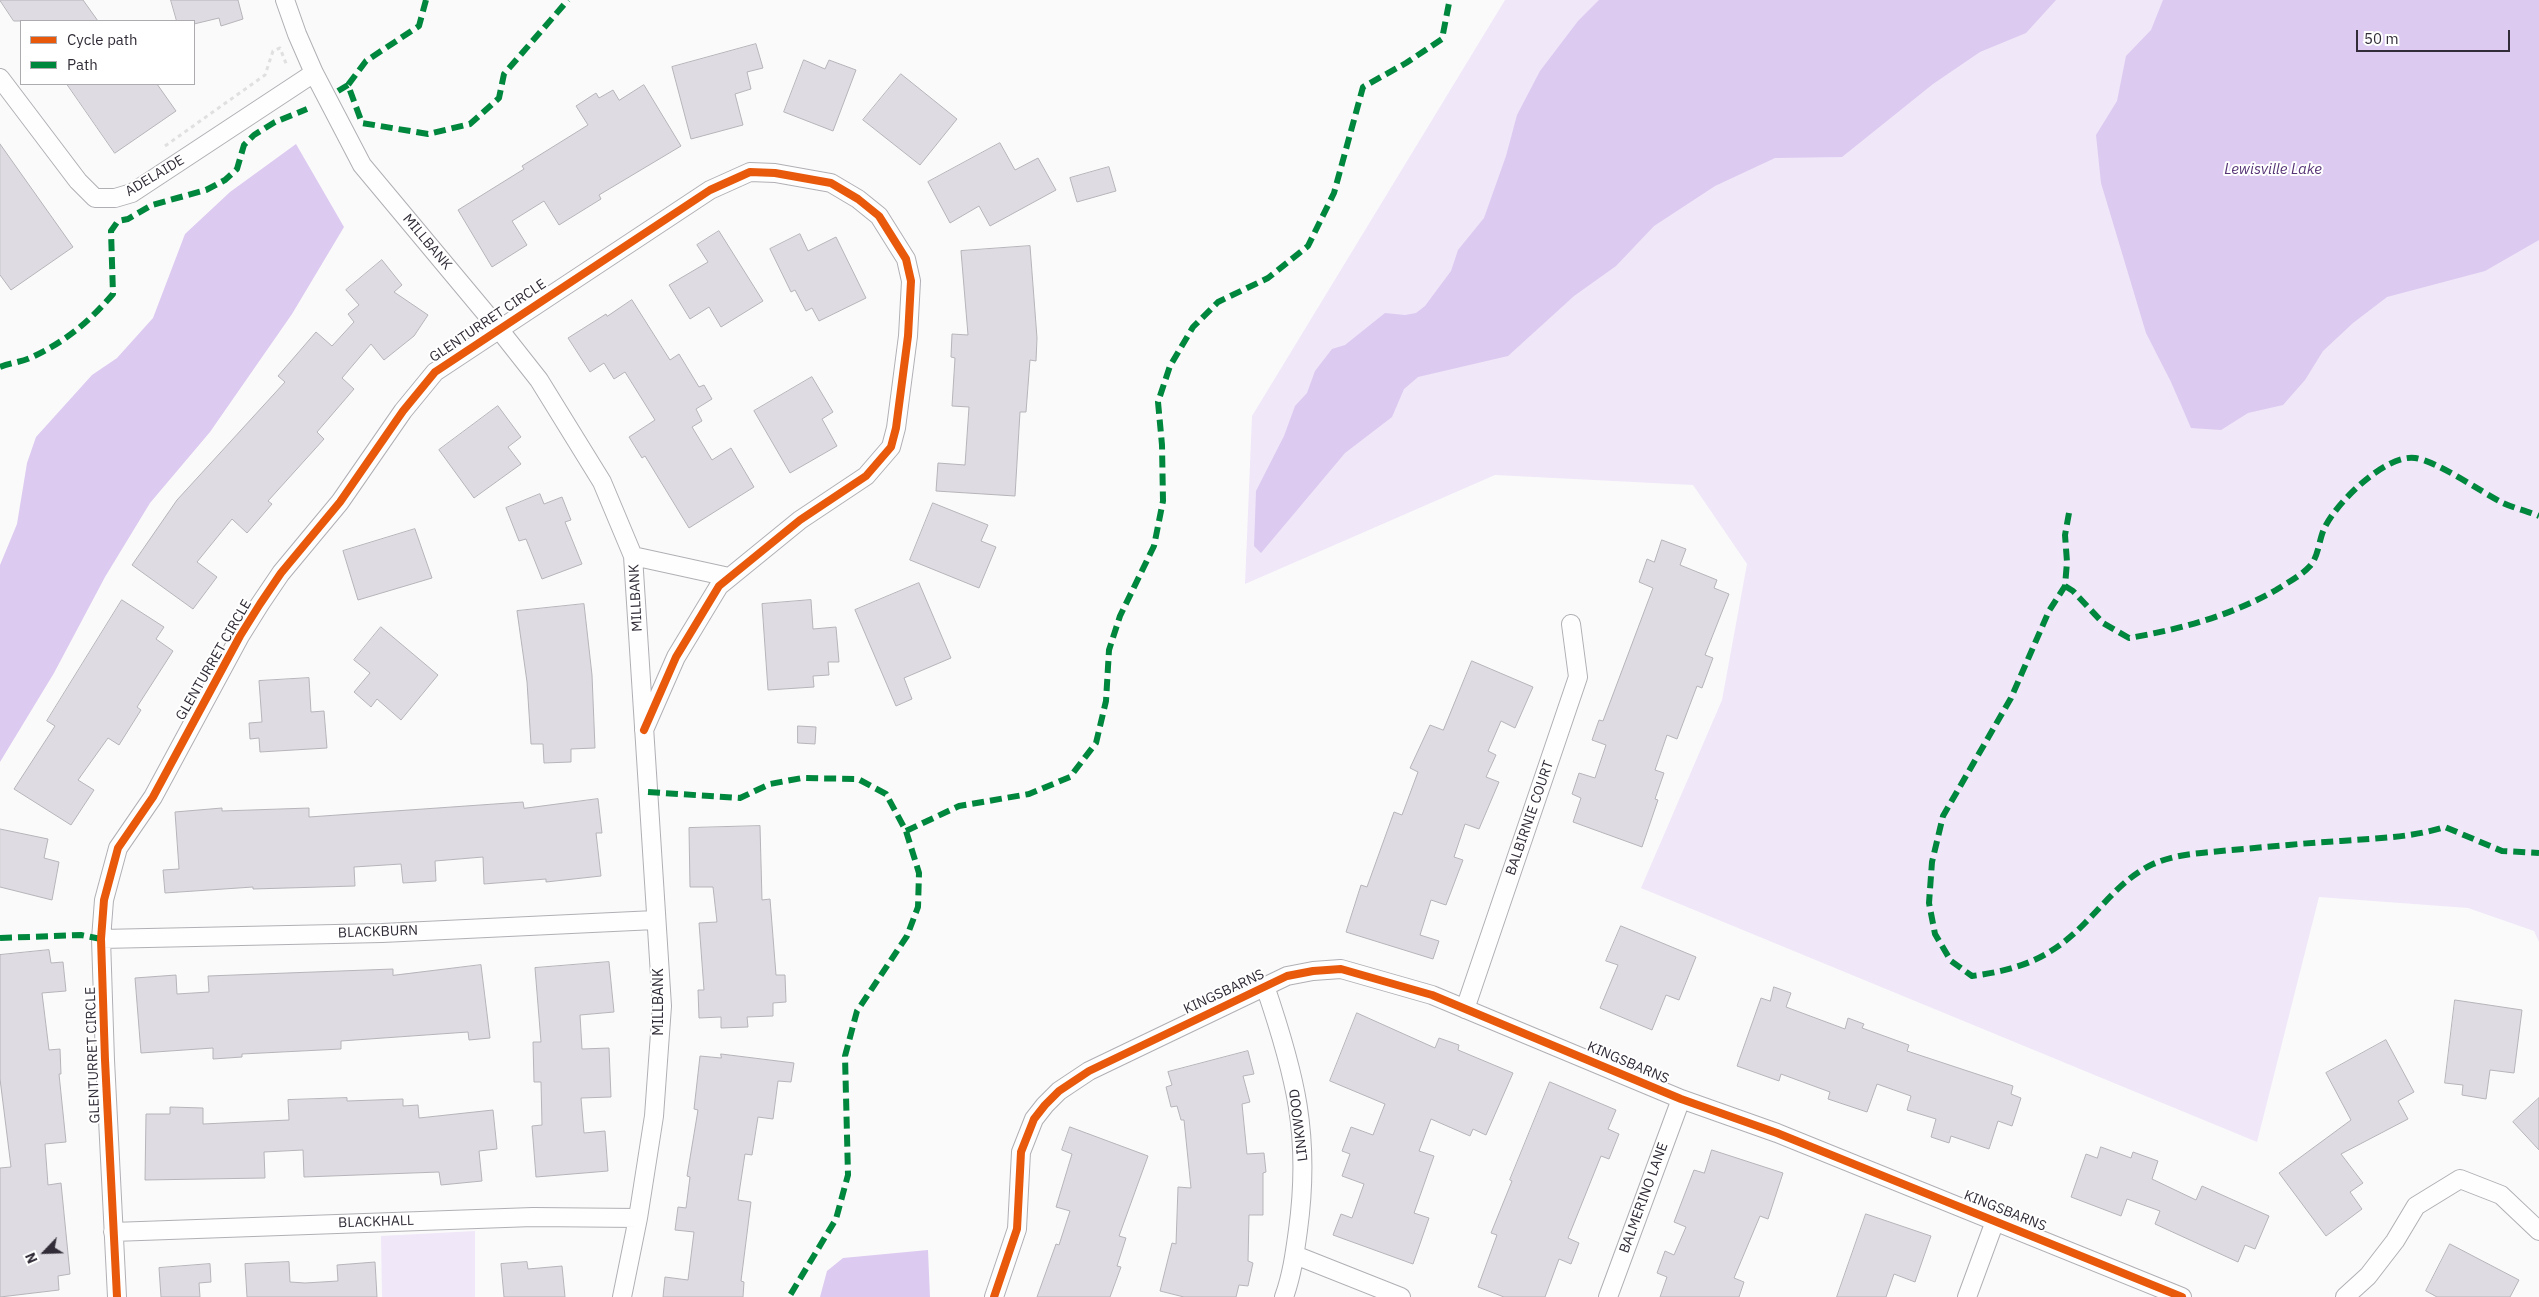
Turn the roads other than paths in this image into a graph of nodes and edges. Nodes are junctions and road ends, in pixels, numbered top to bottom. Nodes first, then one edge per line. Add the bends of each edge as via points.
1 (285, 0) edge
2 (314, 73) junction
3 (0, 78) edge
4 (498, 328) junction
5 (633, 556) junction
6 (729, 577) junction
7 (1571, 624) dead end
8 (644, 730) junction
9 (655, 920) junction
10 (101, 939) junction
11 (1265, 986) junction
12 (1465, 1009) junction
13 (1681, 1099) junction
14 (638, 1218) junction
15 (1995, 1221) junction
16 (2539, 1231) edge
17 (113, 1232) junction
18 (1295, 1256) junction
19 (117, 1297) edge
20 (622, 1297) edge
21 (994, 1297) edge
22 (1284, 1297) edge
23 (1401, 1297) edge
24 (1608, 1297) edge
25 (1967, 1297) edge
26 (2182, 1297) edge
27 (2345, 1297) edge

1 - 2 street, MILLBANK
2 - 3 street, ADELAIDE via 132,193 115,198 95,198 78,182
2 - 4 street, MILLBANK via 362,165
4 - 5 street, MILLBANK via 539,380 602,482
4 - 6 street, GLENTURRET CIRCLE via 710,190 750,172 831,182 878,216 906,259 911,281 908,336 891,447 866,476 800,520
4 - 10 street, GLENTURRET CIRCLE via 435,372 260,604 153,797 118,848 104,900
5 - 6 street
5 - 8 street, MILLBANK
6 - 8 street, GLENTURRET CIRCLE via 709,600 676,657
7 - 12 street, BALBIRNIE COURT via 1578,676
8 - 9 street, MILLBANK
9 - 10 street, BLACKBURN via 382,933
9 - 14 street, MILLBANK via 662,1006 654,1116
10 - 17 street, GLENTURRET CIRCLE
11 - 12 street, KINGSBARNS via 1301,973 1341,969 1432,995
11 - 18 street, LINKWOOD via 1292,1073 1303,1137 1303,1194
11 - 21 street, KINGSBARNS via 1101,1064 1067,1084 1040,1111 1022,1152 1017,1229
12 - 13 street, KINGSBARNS
13 - 15 street, KINGSBARNS via 1777,1133
13 - 24 street, BALMERINO LANE
14 - 17 street, BLACKHALL via 513,1217
14 - 20 street, MILLBANK
15 - 25 street
15 - 26 street, KINGSBARNS
16 - 27 street via 2501,1194 2460,1179 2416,1206 2368,1276
17 - 19 street, GLENTURRET CIRCLE
18 - 22 street, LINKWOOD
18 - 23 street

